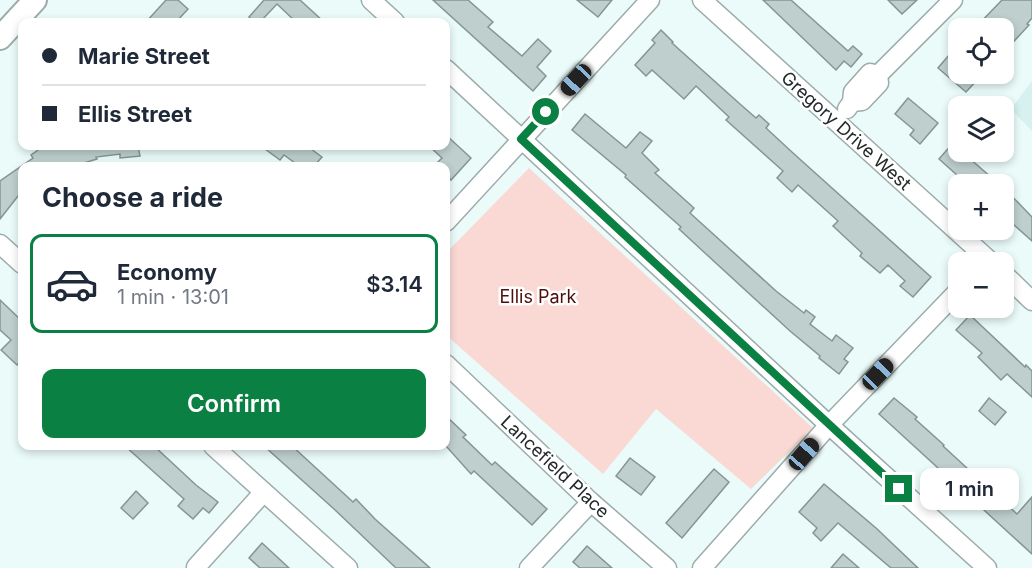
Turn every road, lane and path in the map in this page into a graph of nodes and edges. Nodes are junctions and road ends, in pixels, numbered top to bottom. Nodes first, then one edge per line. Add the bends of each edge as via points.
1 (35, 0) edge
2 (371, 0) edge
3 (650, 0) edge
4 (702, 0) edge
5 (953, 0) edge
6 (18, 18) edge
7 (18, 18) edge
8 (391, 18) edge
9 (0, 38) edge
10 (450, 73) edge
11 (836, 122) junction
12 (521, 139) junction
13 (450, 218) edge
14 (977, 252) edge
15 (1014, 284) edge
16 (948, 301) edge
17 (1032, 301) edge
18 (450, 368) edge
19 (829, 425) junction
20 (217, 450) edge
21 (263, 493) junction
22 (591, 502) junction
23 (196, 567) edge
24 (348, 568) edge
25 (529, 568) edge
26 (667, 568) edge
27 (702, 568) edge
28 (987, 568) edge

1 - 6 main road
2 - 8 street
3 - 12 street
4 - 11 street, Gregory Drive West
5 - 11 street via 878,75 870,73 853,92 852,102
7 - 9 main road
10 - 12 street
11 - 14 street, Gregory Drive West
12 - 13 street
12 - 19 street
15 - 17 street
16 - 19 street
18 - 22 street, Lancefield Place
19 - 27 street
19 - 28 street
20 - 21 street
21 - 23 street
21 - 24 street
22 - 25 street
22 - 26 street, Lancefield Place

